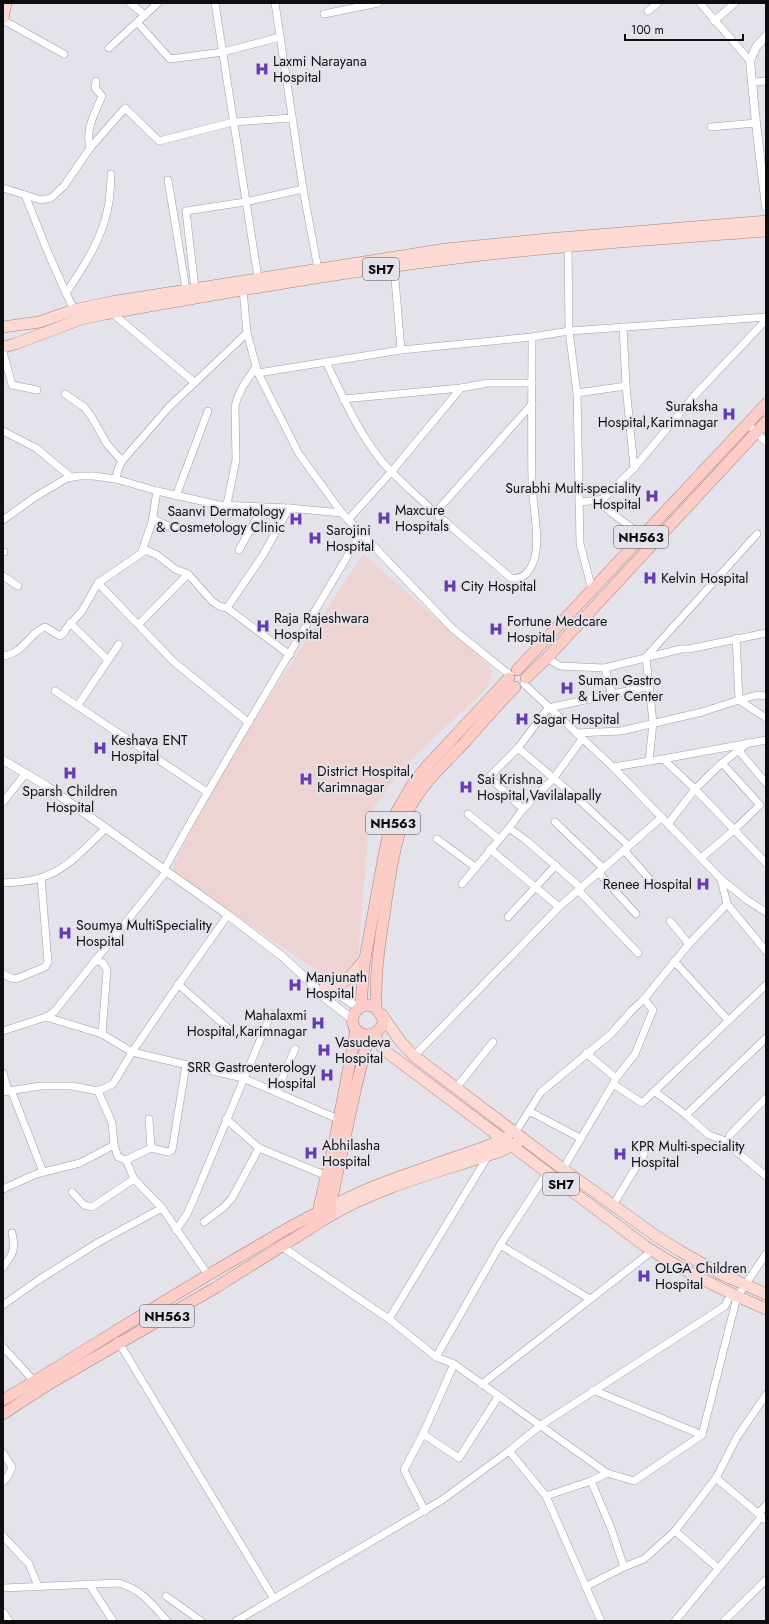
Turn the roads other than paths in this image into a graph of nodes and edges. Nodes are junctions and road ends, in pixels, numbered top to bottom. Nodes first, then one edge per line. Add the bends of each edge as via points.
1 (6, 3) edge
2 (130, 3) edge
3 (158, 3) edge
4 (214, 3) edge
5 (275, 3) edge
6 (378, 3) edge
7 (658, 3) edge
8 (700, 3) edge
9 (736, 3) edge
10 (648, 11) dead end
11 (324, 14) dead end
12 (145, 15) junction
13 (3, 19) edge
14 (714, 21) junction
15 (137, 22) junction
16 (766, 36) edge
17 (280, 37) junction
18 (109, 48) dead end
19 (223, 52) junction
20 (64, 54) dead end
21 (750, 62) junction
22 (96, 81) dead end
23 (766, 81) edge
24 (752, 82) junction
25 (292, 118) junction
26 (234, 122) junction
27 (756, 123) junction
28 (711, 127) dead end
29 (90, 148) junction
30 (762, 150) edge
31 (111, 174) dead end
32 (168, 180) dead end
33 (3, 188) edge
34 (304, 189) junction
35 (25, 195) junction
36 (245, 202) junction
37 (766, 207) edge
38 (766, 221) edge
39 (766, 231) edge
40 (568, 246) junction
41 (483, 250) junction
42 (394, 267) junction
43 (318, 269) junction
44 (258, 278) junction
45 (191, 289) junction
46 (243, 290) junction
47 (66, 293) junction
48 (74, 310) junction
49 (112, 313) junction
50 (766, 317) edge
51 (766, 320) edge
52 (3, 327) edge
53 (623, 327) junction
54 (569, 331) junction
55 (247, 333) junction
56 (532, 337) junction
57 (3, 347) edge
58 (401, 350) junction
59 (3, 352) edge
60 (326, 362) junction
61 (257, 370) junction
62 (194, 382) junction
63 (532, 383) junction
64 (626, 386) junction
65 (461, 388) junction
66 (36, 390) dead end
67 (577, 393) junction
68 (65, 394) dead end
69 (343, 399) junction
70 (532, 404) junction
71 (766, 404) edge
72 (208, 411) dead end
73 (766, 422) edge
74 (748, 424) junction
75 (3, 431) edge
76 (756, 432) junction
77 (766, 442) edge
78 (122, 461) junction
79 (634, 468) junction
80 (392, 471) junction
81 (72, 477) junction
82 (116, 479) junction
83 (157, 492) junction
84 (176, 496) junction
85 (598, 500) junction
86 (579, 502) junction
87 (228, 504) junction
88 (263, 506) junction
89 (289, 508) junction
90 (342, 513) junction
91 (435, 513) junction
92 (153, 519) junction
93 (3, 520) edge
94 (348, 520) junction
95 (178, 530) dead end
96 (361, 533) junction
97 (757, 534) dead end
98 (643, 536) junction
99 (239, 550) dead end
100 (142, 551) junction
101 (188, 574) junction
102 (3, 576) edge
103 (98, 583) junction
104 (18, 586) dead end
105 (592, 589) junction
106 (228, 608) junction
107 (70, 624) junction
108 (139, 624) junction
109 (766, 633) edge
110 (736, 638) junction
111 (119, 644) dead end
112 (290, 655) junction
113 (3, 656) edge
114 (646, 657) junction
115 (547, 658) junction
116 (108, 660) junction
117 (605, 668) junction
118 (512, 674) junction
119 (522, 683) junction
120 (650, 686) junction
121 (55, 690) dead end
122 (612, 695) junction
123 (766, 696) edge
124 (739, 700) junction
125 (78, 705) junction
126 (548, 708) junction
127 (766, 718) edge
128 (249, 722) junction
129 (653, 723) junction
130 (576, 733) junction
131 (582, 739) junction
132 (766, 740) edge
133 (748, 743) junction
134 (518, 748) junction
135 (739, 752) junction
136 (663, 759) junction
137 (3, 760) edge
138 (649, 761) junction
139 (722, 763) junction
140 (613, 767) junction
141 (26, 773) junction
142 (553, 779) junction
143 (766, 783) edge
144 (695, 789) junction
145 (207, 792) junction
146 (3, 802) edge
147 (523, 809) junction
148 (468, 814) dead end
149 (662, 817) junction
150 (555, 822) dead end
151 (668, 824) junction
152 (106, 828) junction
153 (509, 828) junction
154 (734, 830) junction
155 (438, 839) dead end
156 (499, 839) junction
157 (626, 848) junction
158 (490, 849) junction
159 (701, 858) junction
160 (766, 863) edge
161 (556, 866) junction
162 (475, 868) junction
163 (600, 870) junction
164 (165, 871) junction
165 (41, 878) junction
166 (722, 879) junction
167 (3, 883) edge
168 (653, 883) dead end
169 (462, 884) dead end
170 (536, 888) junction
171 (579, 889) junction
172 (727, 904) junction
173 (559, 907) junction
174 (766, 912) edge
175 (636, 914) dead end
176 (228, 915) junction
177 (508, 916) dead end
178 (670, 921) dead end
179 (688, 944) junction
180 (766, 951) edge
181 (638, 953) dead end
182 (365, 958) junction
183 (95, 960) junction
184 (674, 961) junction
185 (3, 974) edge
186 (178, 984) junction
187 (312, 984) junction
188 (766, 985) edge
189 (324, 988) junction
190 (644, 999) junction
191 (360, 1007) junction
192 (379, 1011) junction
193 (271, 1014) dead end
194 (46, 1017) junction
195 (728, 1020) junction
196 (354, 1025) junction
197 (230, 1030) dead end
198 (3, 1031) edge
199 (102, 1034) junction
200 (371, 1034) junction
201 (766, 1038) edge
202 (493, 1042) dead end
203 (295, 1049) dead end
204 (132, 1052) junction
205 (586, 1053) junction
206 (414, 1056) junction
207 (186, 1065) junction
208 (3, 1073) edge
209 (243, 1078) junction
210 (615, 1081) junction
211 (456, 1088) junction
212 (7, 1091) edge
213 (98, 1091) junction
214 (654, 1091) junction
215 (276, 1092) junction
216 (766, 1098) edge
217 (529, 1111) junction
218 (686, 1115) junction
219 (149, 1119) dead end
220 (226, 1119) junction
221 (338, 1119) junction
222 (519, 1135) junction
223 (580, 1138) junction
224 (503, 1140) junction
225 (728, 1142) junction
226 (114, 1145) junction
227 (512, 1146) junction
228 (151, 1148) junction
229 (259, 1148) junction
230 (644, 1154) dead end
231 (488, 1156) junction
232 (126, 1160) junction
233 (563, 1169) junction
234 (43, 1172) junction
235 (547, 1173) junction
236 (327, 1176) junction
237 (766, 1176) edge
238 (134, 1179) junction
239 (3, 1190) edge
240 (72, 1192) dead end
241 (613, 1205) junction
242 (162, 1208) junction
243 (330, 1212) junction
244 (318, 1217) junction
245 (204, 1222) dead end
246 (176, 1230) junction
247 (12, 1233) dead end
248 (500, 1245) junction
249 (281, 1246) junction
250 (652, 1251) junction
251 (766, 1254) edge
252 (3, 1267) edge
253 (208, 1275) junction
254 (745, 1285) junction
255 (766, 1294) edge
256 (734, 1296) junction
257 (590, 1299) junction
258 (3, 1305) edge
259 (766, 1310) edge
260 (389, 1319) junction
261 (113, 1333) junction
262 (120, 1344) junction
263 (3, 1346) edge
264 (436, 1357) junction
265 (454, 1364) junction
266 (34, 1381) junction
267 (482, 1384) junction
268 (593, 1390) junction
269 (766, 1395) edge
270 (498, 1397) junction
271 (3, 1400) edge
272 (3, 1414) edge
273 (541, 1425) junction
274 (423, 1434) junction
275 (702, 1435) junction
276 (509, 1451) junction
277 (3, 1453) edge
278 (607, 1473) junction
279 (716, 1478) junction
280 (591, 1481) junction
281 (3, 1482) edge
282 (546, 1496) junction
283 (766, 1505) edge
284 (425, 1511) junction
285 (762, 1517) edge
286 (675, 1531) junction
287 (3, 1536) edge
288 (624, 1567) junction
289 (718, 1568) junction
290 (766, 1580) edge
291 (89, 1584) junction
292 (38, 1586) junction
293 (585, 1587) junction
294 (3, 1588) edge
295 (166, 1596) dead end
296 (274, 1599) junction
297 (3, 1612) edge
298 (9, 1621) edge
299 (113, 1621) edge
300 (167, 1621) edge
301 (201, 1621) edge
302 (236, 1621) edge
303 (601, 1621) edge
304 (675, 1621) edge
305 (724, 1621) edge

1 - 13 main road
2 - 12 street
3 - 12 street
4 - 19 street
5 - 17 street
6 - 11 street
7 - 10 street
8 - 14 street
9 - 14 street
12 - 15 street
13 - 20 street
14 - 21 street
15 - 18 street
15 - 19 street via 170,59
16 - 21 street via 756,47
17 - 19 street
17 - 25 street
19 - 26 street
21 - 24 street
22 - 29 street via 95,88 102,96 88,132
23 - 24 street
24 - 27 street
25 - 26 street
25 - 34 street
26 - 29 street via 159,142 125,108
26 - 36 street
27 - 28 street
27 - 30 street
29 - 35 street via 64,186 51,198 41,200
30 - 37 street
31 - 47 street via 105,221 93,252
32 - 45 street
33 - 35 street
34 - 36 street
34 - 43 street
35 - 47 street
36 - 44 street
36 - 45 street via 186,211
38 - 41 main road, SH7
39 - 40 main road, SH7
40 - 41 main road, SH7
40 - 54 street
41 - 42 main road, SH7
41 - 43 main road, SH7 via 431,251
42 - 46 main road, SH7
42 - 58 street
43 - 44 main road, SH7
44 - 45 main road, SH7
45 - 48 main road, SH7
46 - 49 main road, SH7
46 - 55 street
47 - 48 street
48 - 52 main road, SH7 via 39,322
49 - 57 main road, SH7 via 81,320
49 - 62 street
50 - 53 street
51 - 79 street via 696,394
53 - 54 street
53 - 64 street
54 - 56 street
54 - 67 street
55 - 61 street
55 - 62 street
56 - 58 street
56 - 63 street
58 - 60 street
59 - 66 street via 12,385
60 - 61 street
60 - 69 street
61 - 87 street via 243,386 235,407 236,460
61 - 90 street via 299,454
62 - 78 street
63 - 65 street via 488,383
63 - 70 street
64 - 67 street
64 - 79 street
65 - 69 street
65 - 80 street
67 - 86 street
68 - 78 street via 84,407 107,444
69 - 80 street via 370,445
70 - 91 street
70 - 91 street via 532,483 536,539 535,559 530,570 522,578 511,578
71 - 74 highway, NH563
72 - 84 street
73 - 76 highway, NH563
74 - 76 street
74 - 98 highway, NH563
75 - 81 street via 36,448
76 - 77 street
76 - 115 highway, NH563
78 - 82 street
79 - 85 street via 605,497
80 - 91 street
80 - 94 street
81 - 82 street
81 - 93 street via 35,497
82 - 83 street
83 - 84 street
83 - 92 street
84 - 87 street via 219,505
85 - 86 street
85 - 98 street
86 - 105 street via 580,544
87 - 88 street
88 - 89 street
88 - 99 street
89 - 90 street
89 - 106 street via 263,555
90 - 94 street
92 - 95 street
92 - 100 street
94 - 96 street
96 - 112 street
96 - 118 street via 453,629
97 - 114 street
98 - 105 highway, NH563
100 - 101 street via 152,552 175,569
100 - 103 street
101 - 106 street via 219,606
101 - 108 street
102 - 104 street
103 - 107 street via 82,611
103 - 108 street
105 - 118 highway, NH563
106 - 112 street
107 - 113 street via 60,636 45,627 42,628 26,645 13,654
107 - 116 street
108 - 128 street via 174,662
109 - 110 street
110 - 114 street
110 - 124 street
111 - 116 street
112 - 128 street
114 - 117 street
114 - 120 street
115 - 117 street via 560,666
115 - 119 highway, NH563
116 - 125 street
117 - 122 street
118 - 119 highway via 522,672
118 - 119 highway via 510,684
118 - 182 highway, NH563 via 427,766 397,811 389,831
119 - 126 street
119 - 192 highway, NH563 via 430,779 407,812 393,860 378,956 376,978
120 - 122 street
120 - 129 street
121 - 125 street
122 - 126 street
123 - 124 street via 757,695
124 - 127 street
124 - 129 street via 702,712
125 - 145 street
126 - 130 street
126 - 134 street
128 - 145 street
129 - 130 street via 621,731
129 - 138 street
130 - 131 street
131 - 140 street
131 - 142 street
132 - 133 street
133 - 135 street
133 - 136 street
134 - 142 street
134 - 147 street via 490,777
135 - 139 street
135 - 143 street
136 - 138 street
136 - 144 street
137 - 141 street
138 - 140 street
139 - 144 street
139 - 154 street via 760,805
140 - 149 street
141 - 146 street
141 - 152 street
142 - 147 street
142 - 157 street via 578,799
144 - 151 street
144 - 154 street
145 - 164 street
147 - 153 street
148 - 156 street
149 - 151 street
149 - 157 street
150 - 163 street
151 - 159 street
152 - 164 street
152 - 165 street via 65,866
153 - 156 street
153 - 161 street
154 - 159 street
154 - 160 street
155 - 162 street
156 - 158 street
157 - 163 street
157 - 168 street
158 - 162 street
158 - 170 street
159 - 166 street
161 - 170 street
161 - 171 street
162 - 169 street
163 - 171 street
163 - 175 street
164 - 176 street
164 - 183 street
165 - 167 street
165 - 185 street via 48,962 45,967 16,979
166 - 172 street
166 - 174 street
170 - 173 street
170 - 177 street
171 - 173 street
171 - 181 street
172 - 179 street
172 - 180 street
173 - 206 street
176 - 186 street
176 - 187 street via 283,957
178 - 179 street
179 - 184 street
182 - 189 main road via 344,982 332,988
182 - 191 highway, NH563
183 - 194 street via 54,1012
183 - 199 street via 103,962 107,970
184 - 190 street
184 - 195 street
186 - 197 street
186 - 204 street
187 - 189 street
187 - 196 street
188 - 195 street
189 - 191 street
190 - 205 street via 612,1033
190 - 210 street via 653,1010 635,1054
191 - 192 highway via 368,1005
191 - 196 highway, NH563 via 353,1015
192 - 200 highway, NH563 via 381,1026
192 - 206 main road, SH7
193 - 209 street
194 - 198 street
194 - 199 street
195 - 214 street
196 - 200 highway via 359,1033
196 - 221 highway, NH563
199 - 204 street
200 - 224 main road, SH7 via 388,1053
200 - 243 highway, NH563 via 356,1086
201 - 218 street
202 - 211 street
203 - 215 street
204 - 207 street
204 - 213 street via 113,1084
205 - 210 street
205 - 217 street via 541,1092
206 - 211 main road, SH7
207 - 209 street
207 - 228 street via 173,1148 168,1152
208 - 212 street
209 - 215 street
209 - 220 street
210 - 214 street via 642,1103
210 - 223 street
211 - 222 main road, SH7
212 - 213 street via 40,1086 72,1086
212 - 234 street
213 - 226 street via 112,1123
214 - 218 street
215 - 221 street
216 - 225 street via 730,1135
217 - 222 street
217 - 223 street
218 - 225 street via 709,1135
219 - 228 street
220 - 229 street
220 - 246 street via 187,1214
221 - 236 highway, NH563
222 - 224 main road
222 - 227 main road
222 - 233 main road, SH7
223 - 233 street
224 - 227 main road, SH7
224 - 243 main road via 355,1195
225 - 237 street
226 - 232 street via 118,1157
226 - 234 street via 80,1163
227 - 231 main road
227 - 235 main road, SH7
228 - 232 street
229 - 236 street
229 - 245 street via 232,1198
230 - 241 street
231 - 243 main road
231 - 260 street
232 - 238 street
233 - 241 main road, SH7
234 - 239 street
235 - 248 street
235 - 250 main road, SH7
236 - 244 highway, NH563
238 - 240 street via 92,1207 84,1205
238 - 242 street
241 - 254 main road, SH7 via 680,1251
242 - 246 street
242 - 258 street via 99,1242 40,1278
243 - 244 highway, NH563
244 - 249 highway, NH563
244 - 253 highway, NH563
246 - 253 street
247 - 252 street via 14,1249
248 - 257 street
248 - 264 street
249 - 260 street
249 - 262 highway, NH563 via 216,1288
250 - 256 main road, SH7
250 - 257 street
251 - 254 street
253 - 261 highway, NH563
254 - 255 main road, SH7
254 - 256 street
256 - 259 main road, SH7
256 - 268 street via 726,1306
256 - 275 street
257 - 267 street
260 - 264 street
261 - 262 street
261 - 266 highway, NH563
262 - 272 highway, NH563 via 49,1384
262 - 296 street
263 - 266 street
264 - 265 street
265 - 267 street
265 - 274 street
266 - 271 highway, NH563
267 - 270 street
268 - 273 street
268 - 275 street
269 - 279 street via 737,1438
270 - 273 street
270 - 274 street via 459,1458
273 - 276 street
273 - 278 street
274 - 284 street via 404,1470
275 - 278 street via 634,1481
276 - 282 street
276 - 284 street
277 - 281 street via 12,1467
278 - 280 street
279 - 285 street
279 - 286 street
280 - 282 street
280 - 288 street
282 - 293 street
283 - 285 street
284 - 296 street
285 - 289 street
286 - 288 street via 644,1559
286 - 289 street
287 - 292 street via 29,1564
288 - 293 street
289 - 304 street
290 - 305 street
291 - 292 street
291 - 299 street
291 - 300 street via 119,1583 130,1586 145,1597
292 - 294 street
293 - 303 street
295 - 301 street
296 - 302 street
297 - 298 street

